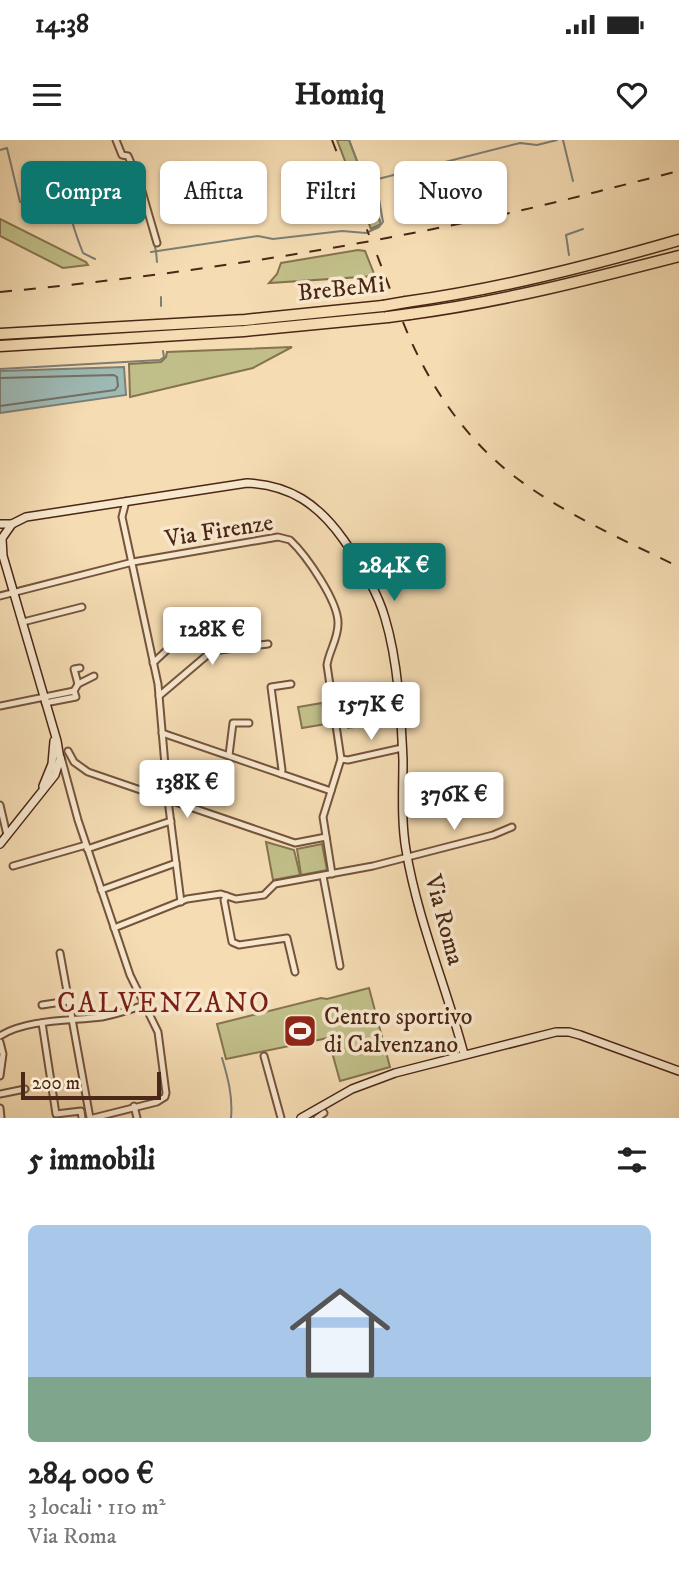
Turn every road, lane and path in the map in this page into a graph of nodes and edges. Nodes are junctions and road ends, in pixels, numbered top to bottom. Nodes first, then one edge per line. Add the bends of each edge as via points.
1 (116, 140) edge
2 (679, 240) edge
3 (157, 243) dead end
4 (679, 256) edge
5 (0, 334) edge
6 (0, 346) edge
7 (126, 501) junction
8 (111, 504) junction
9 (122, 517) junction
10 (0, 523) edge
11 (12, 524) junction
12 (2, 538) edge
13 (1, 555) edge
14 (133, 562) junction
15 (15, 593) junction
16 (0, 596) edge
17 (82, 607) dead end
18 (23, 622) junction
19 (185, 633) dead end
20 (268, 644) dead end
21 (153, 663) junction
22 (80, 668) dead end
23 (94, 676) dead end
24 (78, 684) junction
25 (291, 684) dead end
26 (159, 696) junction
27 (44, 700) junction
28 (0, 706) edge
29 (249, 723) dead end
30 (162, 733) junction
31 (402, 748) junction
32 (229, 755) junction
33 (59, 759) junction
34 (341, 759) junction
35 (281, 774) junction
36 (52, 780) junction
37 (67, 781) junction
38 (331, 791) junction
39 (40, 793) junction
40 (168, 800) junction
41 (0, 805) edge
42 (171, 821) junction
43 (512, 827) dead end
44 (7, 835) junction
45 (326, 837) junction
46 (0, 844) edge
47 (87, 847) junction
48 (408, 858) junction
49 (176, 863) junction
50 (13, 866) dead end
51 (332, 874) junction
52 (323, 876) junction
53 (101, 890) junction
54 (227, 896) junction
55 (181, 902) junction
56 (114, 928) junction
57 (60, 953) dead end
58 (340, 966) dead end
59 (295, 972) dead end
60 (68, 1001) junction
61 (42, 1005) dead end
62 (144, 1005) junction
63 (70, 1018) junction
64 (42, 1023) junction
65 (0, 1036) edge
66 (0, 1042) edge
67 (464, 1054) junction
68 (264, 1056) dead end
69 (679, 1071) edge
70 (0, 1076) edge
71 (25, 1089) dead end
72 (0, 1094) edge
73 (134, 1106) junction
74 (0, 1108) edge
75 (84, 1113) edge
76 (324, 1114) dead end
77 (306, 1117) edge
78 (1, 1118) edge
79 (92, 1118) edge
80 (136, 1118) edge
81 (281, 1118) edge
82 (317, 1118) edge

1 - 3 street via 139,181
2 - 5 highway, BreBeMi, bridge via 526,282 383,306 245,320
4 - 6 highway, BreBeMi, bridge via 490,301 388,317
7 - 8 street, Via Roma
7 - 9 street
7 - 31 street, Via Roma via 264,484 298,495 322,512 368,579 384,615 393,647
8 - 9 street
8 - 11 street, Via Roma via 26,517
9 - 14 street
10 - 11 street, Via Roma
10 - 12 street
11 - 12 street
12 - 13 street
13 - 15 street
14 - 15 street
14 - 21 street
14 - 34 street, Via Firenze via 278,537 290,540 337,613 337,633 327,665
15 - 16 street
15 - 18 street
17 - 18 street
18 - 27 street
19 - 21 street
20 - 26 street via 212,651
21 - 26 street
22 - 24 street via 74,669
23 - 24 street
24 - 27 street via 76,697
25 - 35 street via 271,687
26 - 30 street
27 - 28 street
27 - 33 street
29 - 32 street via 233,723
30 - 32 street
30 - 40 street
31 - 34 street
31 - 48 street, Via Roma
32 - 35 street
33 - 36 street
33 - 37 street
33 - 39 street
33 - 40 street
34 - 38 street, Via Firenze
35 - 38 street
36 - 37 street
36 - 39 street
37 - 47 street
38 - 45 street, Via Firenze via 323,817
39 - 44 street
40 - 42 street
40 - 45 street via 295,842
41 - 44 street
42 - 47 street
42 - 49 street
43 - 48 street
44 - 46 street
45 - 51 street, Via Firenze
47 - 50 street
47 - 53 street
48 - 51 street
48 - 67 street, Via Roma via 419,912
49 - 53 street
49 - 55 street
51 - 52 street
52 - 54 street via 275,884 264,895
52 - 58 street
53 - 56 street
54 - 55 street
54 - 59 street via 232,942 287,938
55 - 56 street
56 - 62 street
57 - 60 street
60 - 61 street
60 - 63 street
62 - 63 street via 99,1017
62 - 73 street via 158,1032 165,1097
63 - 64 street
63 - 75 street
64 - 65 street
64 - 75 street via 56,1114
66 - 70 street via 4,1054
67 - 69 street via 569,1032
67 - 77 street via 361,1086
68 - 81 street
71 - 72 street
73 - 79 street
73 - 80 street
74 - 78 street
75 - 79 street
76 - 82 street

